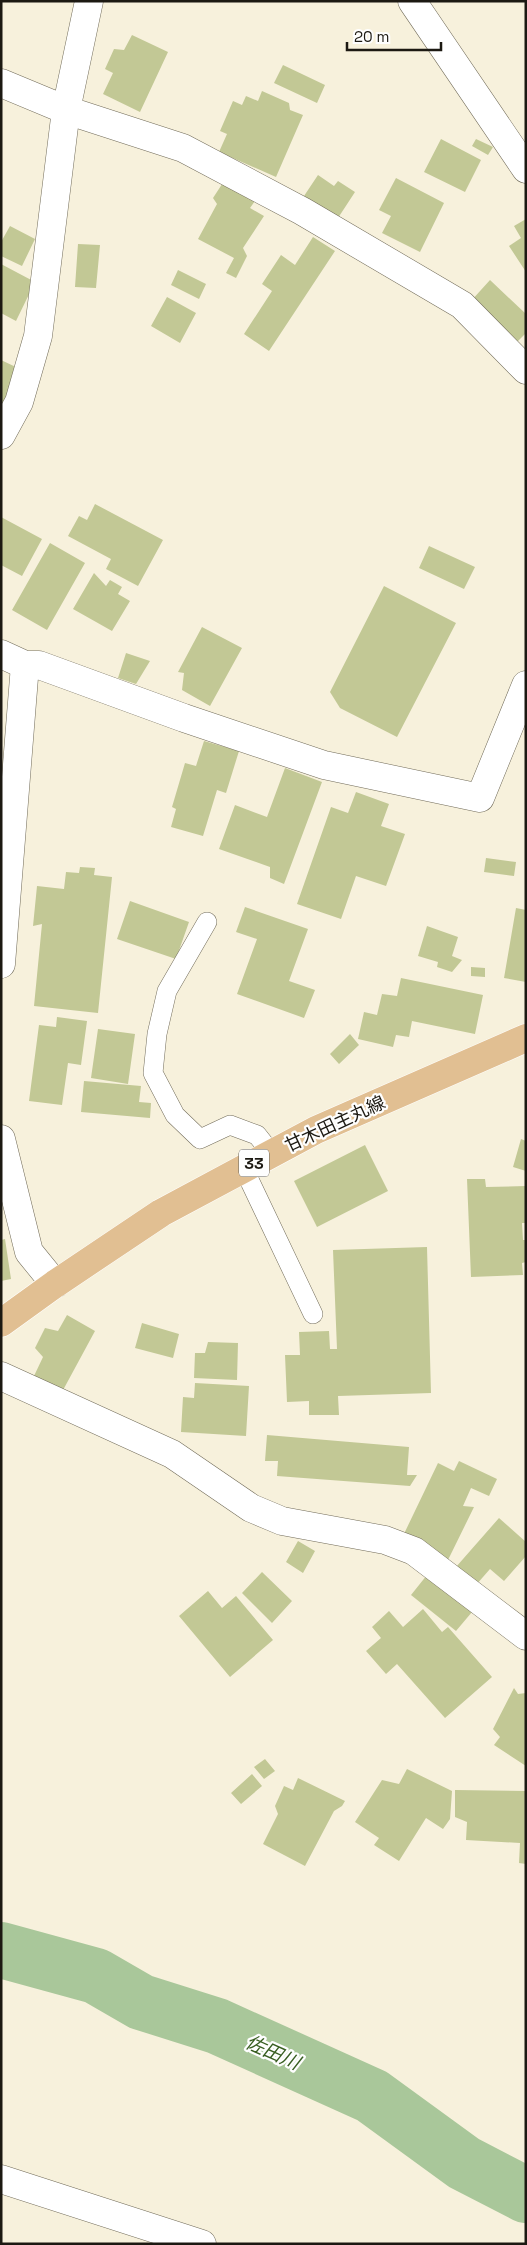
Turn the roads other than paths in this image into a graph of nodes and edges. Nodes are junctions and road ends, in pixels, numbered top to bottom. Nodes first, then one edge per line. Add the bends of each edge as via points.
1 (89, 1) edge
2 (412, 1) edge
3 (1, 83) edge
4 (66, 110) junction
5 (526, 169) edge
6 (526, 370) edge
7 (1, 436) edge
8 (13, 659) edge
9 (526, 685) edge
10 (207, 922) dead end
11 (1, 964) edge
12 (526, 1038) edge
13 (1, 1139) edge
14 (272, 1154) junction
15 (244, 1169) junction
16 (54, 1284) junction
17 (313, 1314) dead end
18 (1, 1322) edge
19 (1, 1376) edge
20 (526, 1636) edge
21 (1, 2179) edge
22 (202, 2244) edge

1 - 4 street
2 - 5 street
3 - 4 street
4 - 6 street via 183,148 302,211 462,305
4 - 7 street via 38,336 19,402
8 - 9 street via 39,665 324,765 480,798
8 - 11 street
10 - 14 lane via 167,992 157,1034 153,1073 175,1115 200,1139 230,1125 257,1135
12 - 14 main road, 甘木田主丸線 / 33 via 316,1130
13 - 16 street via 29,1252
14 - 15 main road, 甘木田主丸線 / 33
15 - 16 main road, 甘木田主丸線 / 33 via 161,1213
15 - 17 lane
16 - 18 main road, 甘木田主丸線 / 33
19 - 20 street via 172,1454 251,1508 282,1521 384,1540 414,1551
21 - 22 street

